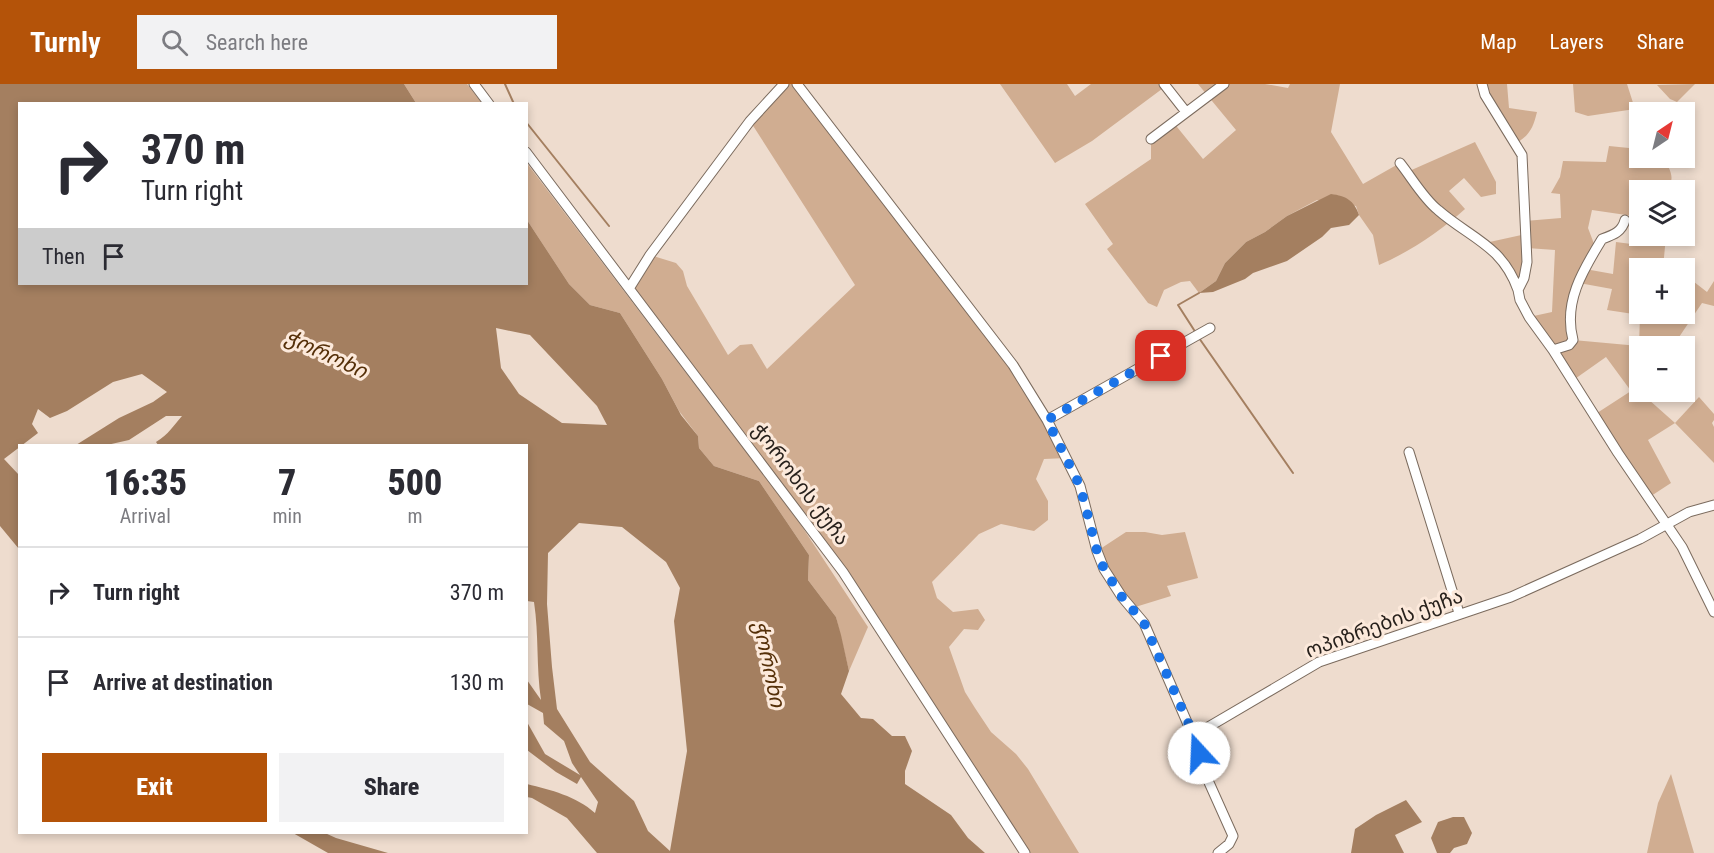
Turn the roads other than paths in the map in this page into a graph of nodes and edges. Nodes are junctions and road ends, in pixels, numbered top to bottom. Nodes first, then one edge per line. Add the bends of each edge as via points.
1 (474, 84) edge
2 (784, 84) edge
3 (797, 84) edge
4 (1164, 84) edge
5 (1224, 84) edge
6 (1482, 84) edge
7 (488, 102) edge
8 (1186, 112) junction
9 (1151, 139) dead end
10 (528, 155) edge
11 (1400, 163) dead end
12 (1625, 220) dead end
13 (630, 286) junction
14 (1518, 290) junction
15 (1210, 328) dead end
16 (1553, 350) junction
17 (1047, 420) junction
18 (1409, 452) dead end
19 (1714, 505) edge
20 (1667, 525) junction
21 (1714, 612) edge
22 (1459, 613) junction
23 (1194, 736) junction
24 (1025, 853) edge
25 (1218, 853) edge

1 - 7 street
2 - 13 street via 750,121
3 - 17 street via 1013,365
4 - 8 street
5 - 8 street
6 - 14 street via 1522,156 1527,262
8 - 9 street
10 - 13 street, ჭოროხის ქუჩა
11 - 14 street via 1436,208 1501,259
12 - 16 street via 1615,235 1602,239 1584,268 1571,306 1569,324 1573,340
13 - 24 street, ჭოროხის ქუჩა via 843,572
14 - 16 street via 1529,317
15 - 17 street
16 - 20 street
17 - 23 street via 1080,486 1104,569 1144,623
18 - 22 street
19 - 20 street, ოპიზრების ქუჩა via 1689,512
20 - 21 street
20 - 22 street, ოპიზრების ქუჩა via 1511,597
22 - 23 street, ოპიზრების ქუჩა via 1319,662
23 - 25 street via 1207,778 1233,836

